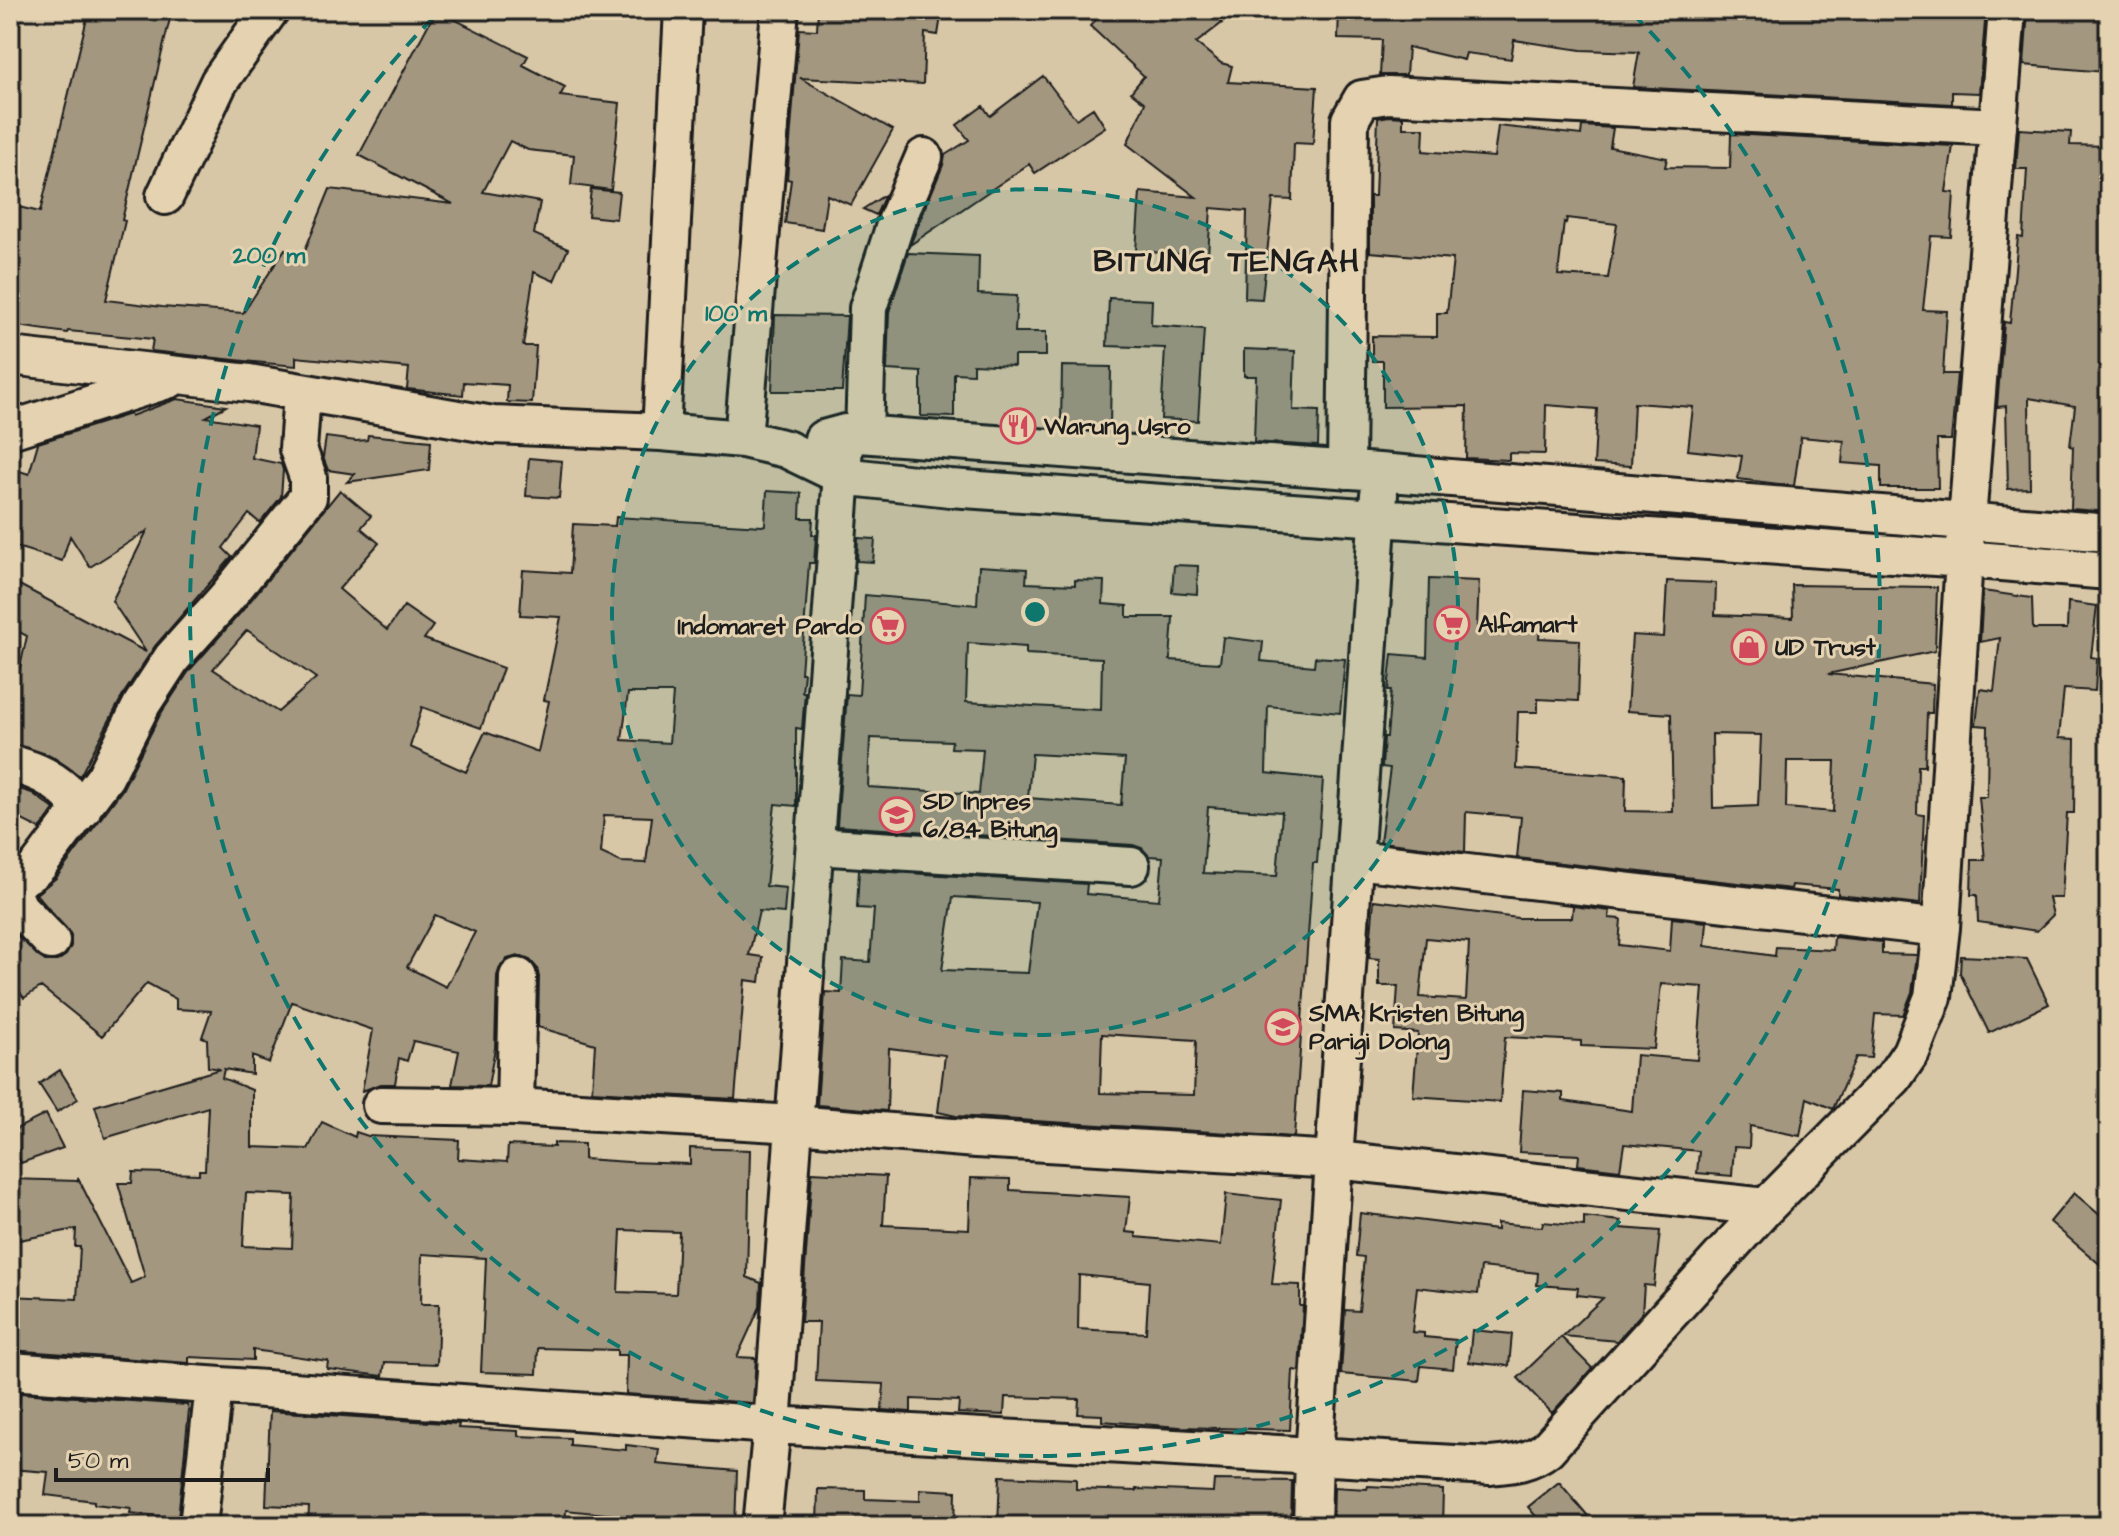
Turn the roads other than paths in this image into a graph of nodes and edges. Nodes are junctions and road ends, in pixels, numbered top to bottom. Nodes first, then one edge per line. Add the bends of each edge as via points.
1 (270, 10) edge
2 (683, 10) edge
3 (780, 10) edge
4 (2007, 10) edge
5 (1998, 127) junction
6 (924, 157) dead end
7 (165, 196) dead end
8 (10, 356) edge
9 (182, 375) junction
10 (302, 393) junction
11 (10, 430) edge
12 (661, 432) junction
13 (854, 433) junction
14 (743, 439) junction
15 (786, 449) junction
16 (1362, 471) junction
17 (842, 476) junction
18 (1379, 518) junction
19 (1967, 520) junction
20 (2109, 533) edge
21 (1964, 559) junction
22 (2109, 571) edge
23 (10, 764) edge
24 (82, 810) junction
25 (815, 846) junction
26 (1356, 860) junction
27 (1131, 866) dead end
28 (10, 878) edge
29 (10, 887) edge
30 (1941, 928) junction
31 (51, 941) dead end
32 (518, 977) dead end
33 (381, 1105) dead end
34 (515, 1107) junction
35 (794, 1124) junction
36 (1336, 1160) junction
37 (1766, 1207) junction
38 (10, 1371) edge
39 (214, 1387) junction
40 (772, 1425) junction
41 (1314, 1457) junction
42 (198, 1526) edge
43 (762, 1526) edge
44 (1312, 1526) edge

1 - 7 street via 219,82
2 - 12 street
3 - 14 street
4 - 5 street
5 - 16 street via 1388,95 1362,99 1350,120
5 - 19 street
6 - 13 street via 868,308
8 - 9 street
9 - 10 street
9 - 11 street
10 - 12 street via 493,425
10 - 24 street via 298,449 308,477 308,497 172,658
12 - 14 street
13 - 15 street
13 - 16 street
13 - 17 street
14 - 15 street
15 - 17 street
16 - 18 street
16 - 19 street
17 - 18 street
17 - 25 street
18 - 21 street
18 - 26 street
19 - 20 street
19 - 21 street
21 - 22 street
21 - 30 street
23 - 24 street via 50,778 69,791
24 - 28 street via 32,873
25 - 27 street
25 - 35 street
26 - 30 street
26 - 36 street
29 - 31 street via 19,908
30 - 37 street via 1933,997 1911,1052 1894,1077
32 - 34 street
33 - 34 street
34 - 35 street
35 - 36 street
35 - 40 street
36 - 37 street
36 - 41 street
37 - 41 street via 1537,1457 1490,1466
38 - 39 street
39 - 40 street
39 - 42 street
40 - 41 street
40 - 43 street
41 - 44 street

